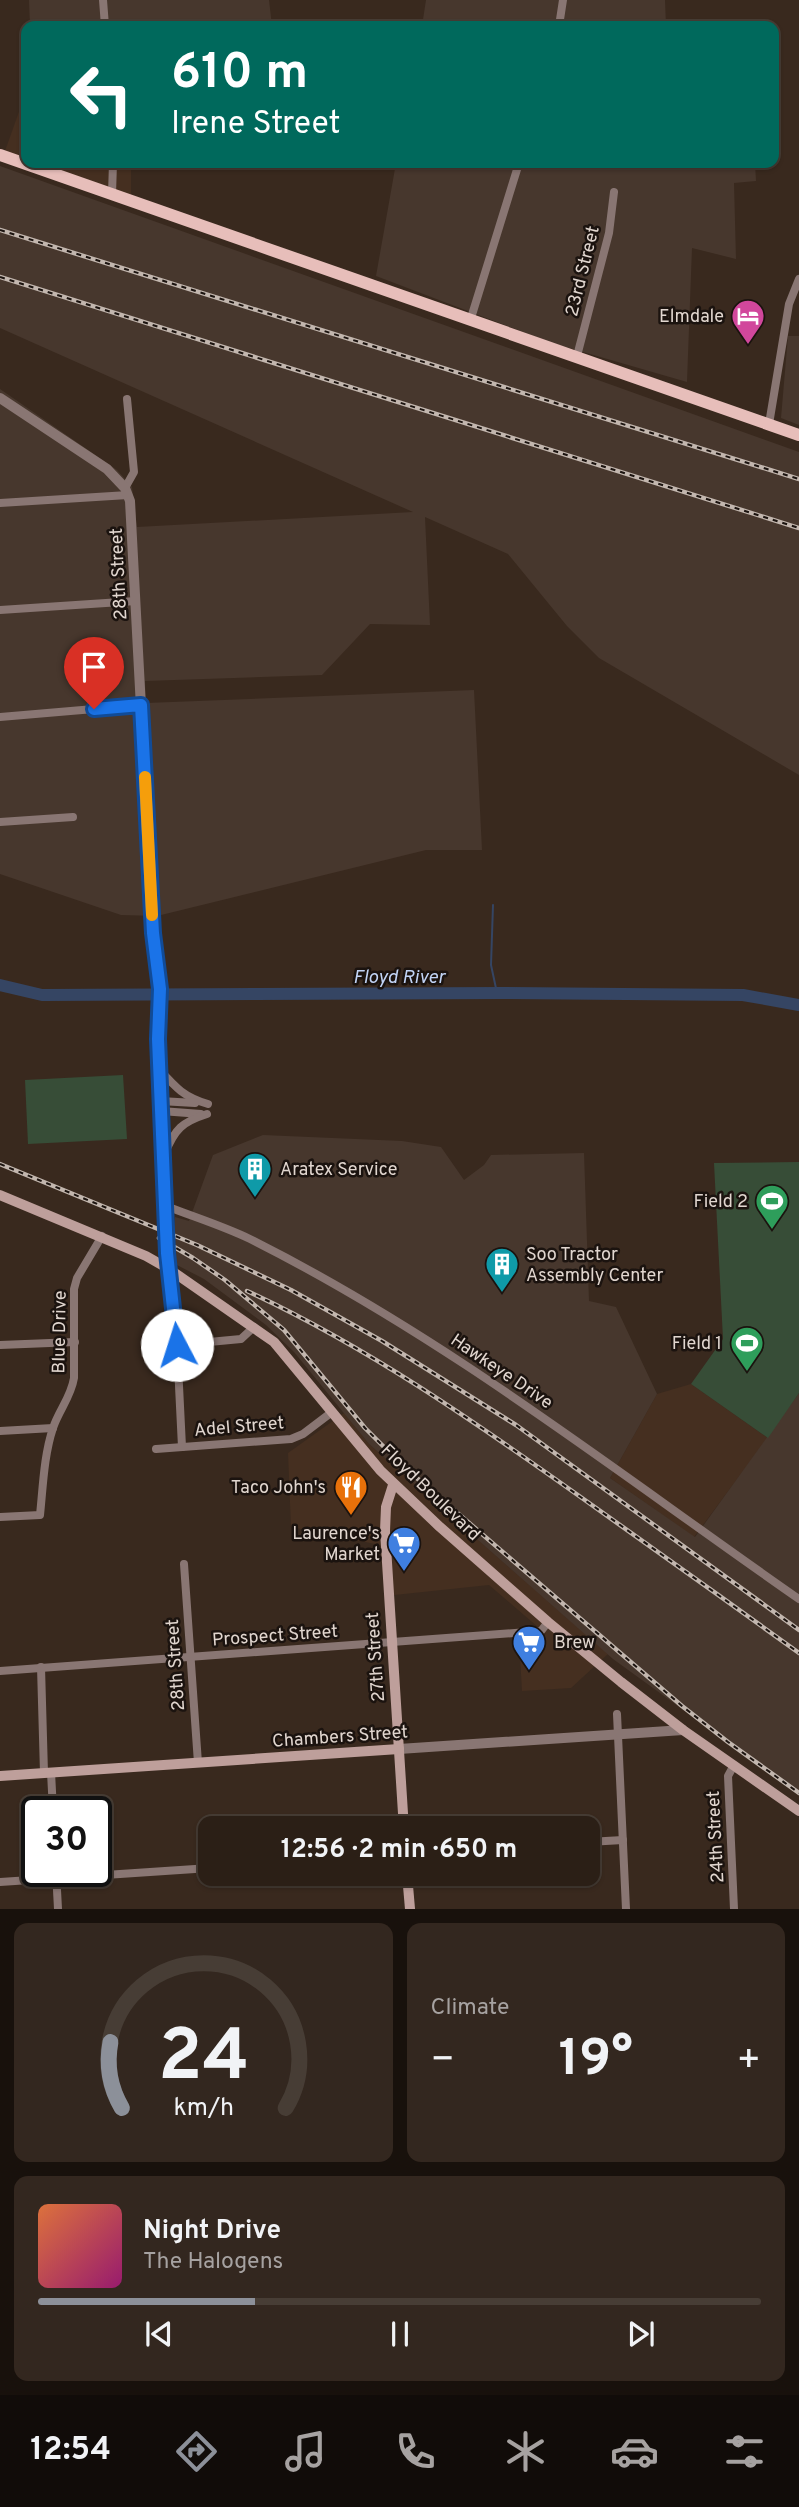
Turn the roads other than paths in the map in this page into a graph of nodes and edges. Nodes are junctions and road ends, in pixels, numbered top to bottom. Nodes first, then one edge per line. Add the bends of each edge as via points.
1 (103, 0) edge
2 (563, 0) edge
3 (105, 21) edge
4 (560, 21) edge
5 (0, 155) edge
6 (21, 162) edge
7 (37, 168) edge
8 (113, 168) edge
9 (517, 168) edge
10 (614, 192) dead end
11 (112, 194) junction
12 (799, 279) edge
13 (471, 318) junction
14 (577, 356) junction
15 (0, 398) edge
16 (127, 399) dead end
17 (769, 424) junction
18 (799, 435) edge
19 (127, 492) junction
20 (0, 503) edge
21 (136, 601) junction
22 (0, 610) edge
23 (141, 705) junction
24 (0, 716) edge
25 (73, 817) dead end
26 (0, 822) edge
27 (159, 1069) junction
28 (161, 1106) junction
29 (164, 1156) junction
30 (0, 1195) edge
31 (166, 1206) junction
32 (102, 1236) junction
33 (170, 1269) junction
34 (254, 1327) junction
35 (75, 1342) junction
36 (0, 1345) edge
37 (177, 1345) junction
38 (332, 1412) junction
39 (53, 1428) junction
40 (0, 1431) edge
41 (182, 1447) junction
42 (156, 1449) dead end
43 (393, 1485) junction
44 (0, 1517) edge
45 (184, 1564) dead end
46 (799, 1599) edge
47 (548, 1622) junction
48 (392, 1642) junction
49 (190, 1658) junction
50 (41, 1667) junction
51 (0, 1671) edge
52 (617, 1714) dead end
53 (683, 1730) junction
54 (617, 1735) junction
55 (399, 1749) junction
56 (198, 1763) junction
57 (734, 1765) junction
58 (48, 1773) junction
59 (0, 1776) edge
60 (51, 1796) edge
61 (799, 1811) edge
62 (403, 1816) edge
63 (623, 1840) junction
64 (600, 1841) edge
65 (198, 1869) edge
66 (112, 1872) edge
67 (21, 1879) edge
68 (0, 1882) edge
69 (408, 1886) edge
70 (57, 1887) edge
71 (58, 1909) edge
72 (410, 1909) edge
73 (626, 1909) edge
74 (734, 1909) edge

1 - 3 street
2 - 4 street
5 - 6 main road
7 - 11 main road
8 - 11 street
9 - 13 street
10 - 14 street, 23rd Street via 609,233
11 - 13 main road
12 - 17 street via 789,304
13 - 14 main road
14 - 17 main road
15 - 19 street via 107,470
16 - 19 street via 134,472
17 - 18 main road
19 - 20 street
19 - 21 street, 28th Street
21 - 22 street
21 - 23 street, 28th Street
23 - 24 street
23 - 27 street, 28th Street via 160,989
25 - 26 street
27 - 28 street, 28th Street
27 - 28 street via 189,1099 208,1104
28 - 29 street, 28th Street
28 - 29 street via 207,1114 180,1128
29 - 31 street, 28th Street
30 - 32 main road, Floyd Boulevard
31 - 33 street, 28th Street
31 - 46 street, Hawkeye Drive via 247,1238 376,1307 509,1394
32 - 33 main road, Floyd Boulevard
32 - 35 street, Blue Drive via 76,1278
33 - 34 main road, Floyd Boulevard
33 - 37 street, 28th Street
34 - 37 street via 242,1339
34 - 38 main road, Floyd Boulevard via 274,1342
35 - 36 street
35 - 39 street, Blue Drive via 72,1389
37 - 41 street, 28th Street
38 - 41 street, Adel Street via 291,1438
38 - 43 main road, Floyd Boulevard
39 - 40 street
39 - 44 street, Blue Drive via 40,1515
41 - 42 street, Adel Street
43 - 47 main road, Floyd Boulevard
43 - 48 main road, 27th Street via 385,1531
45 - 49 street, 28th Street
47 - 48 street, Prospect Street via 541,1630
47 - 53 main road, Floyd Boulevard
48 - 49 street, Prospect Street
48 - 55 main road, 27th Street
49 - 50 street, Prospect Street
49 - 56 street, 28th Street
50 - 51 street, Prospect Street
50 - 58 street
52 - 54 street
53 - 54 street, Chambers Street
53 - 57 main road, Floyd Boulevard
54 - 55 street, Chambers Street
54 - 63 street
55 - 56 main road, Chambers Street
55 - 62 main road, 27th Street
56 - 58 main road, Chambers Street
57 - 61 main road, Floyd Boulevard
57 - 74 street, 24th Street via 728,1776
58 - 59 main road, Chambers Street
58 - 60 street
63 - 64 street
63 - 73 street
65 - 66 street
67 - 68 street
69 - 72 main road
70 - 71 street

